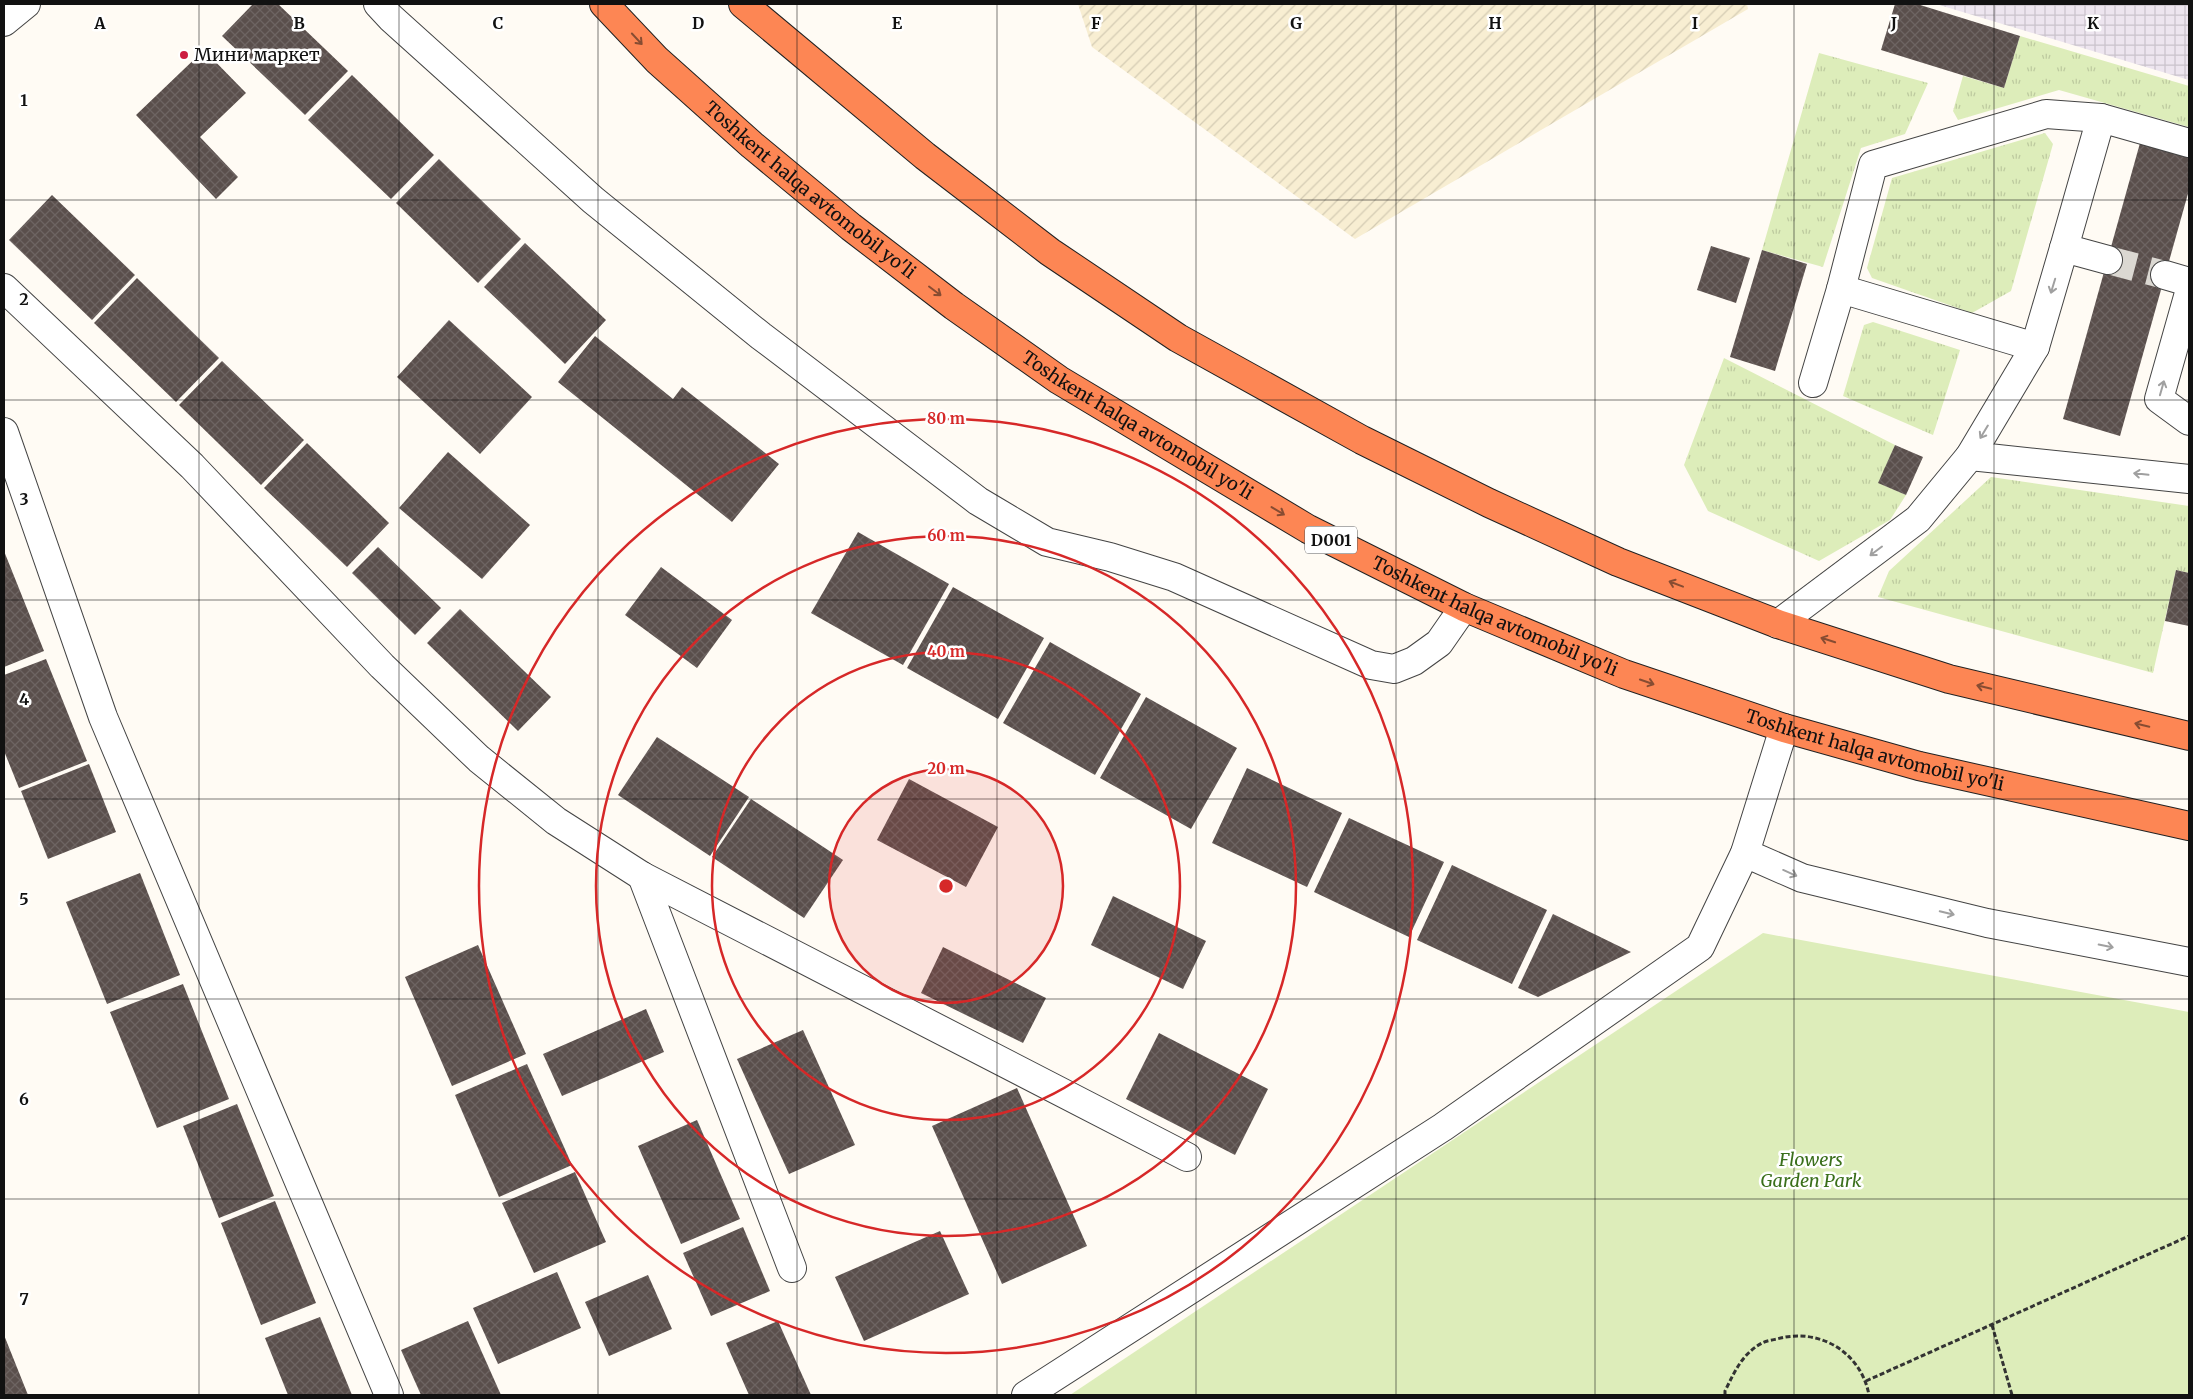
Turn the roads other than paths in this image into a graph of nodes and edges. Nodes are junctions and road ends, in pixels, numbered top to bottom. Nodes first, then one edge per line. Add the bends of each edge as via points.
1 (26, 4) edge
2 (378, 4) edge
3 (604, 4) edge
4 (743, 4) edge
5 (4, 22) edge
6 (2101, 118) junction
7 (2189, 143) edge
8 (2064, 248) junction
9 (2108, 260) tunnel mouth
10 (4, 288) edge
11 (1840, 289) junction
12 (2189, 293) edge
13 (2035, 347) junction
14 (1813, 383) dead end
15 (2189, 421) edge
16 (4, 432) edge
17 (1970, 456) junction
18 (2189, 479) edge
19 (1464, 607) junction
20 (1778, 624) junction
21 (1784, 728) junction
22 (2189, 736) edge
23 (2189, 826) edge
24 (1745, 853) junction
25 (642, 876) junction
26 (2189, 962) edge
27 (1187, 1157) dead end
28 (792, 1268) dead end
29 (389, 1395) edge
30 (1026, 1395) edge

1 - 5 street
2 - 19 street via 593,200 753,329 978,501 1047,542 1174,577 1371,665 1394,669 1414,661 1439,643
3 -> 19 highway, Toshkent halqa avtomobil yo'li / D001 via 657,60 843,221 1043,369 1308,529
20 -> 4 highway via 1618,562 1489,503 1362,440 1178,338 1050,252 956,180
6 - 7 street
6 - 8 street
6 - 11 street via 2046,114 1873,165
8 - 9 street
8 -> 13 street
10 - 25 street via 192,466 382,666 479,759 556,821
11 - 13 street
11 - 14 street
15 -> 12 street via 2159,399
13 -> 17 street
16 - 29 street via 102,717
18 -> 17 street
17 -> 20 street via 1918,519
19 -> 21 highway, Toshkent halqa avtomobil yo'li / D001 via 1624,674
22 -> 20 highway via 1949,679
21 - 23 highway, Toshkent halqa avtomobil yo'li / D001 via 1919,766
21 - 24 street
24 -> 26 street via 1802,878 1987,922
24 - 30 street via 1700,947 1443,1127
25 - 27 street
25 - 28 street

